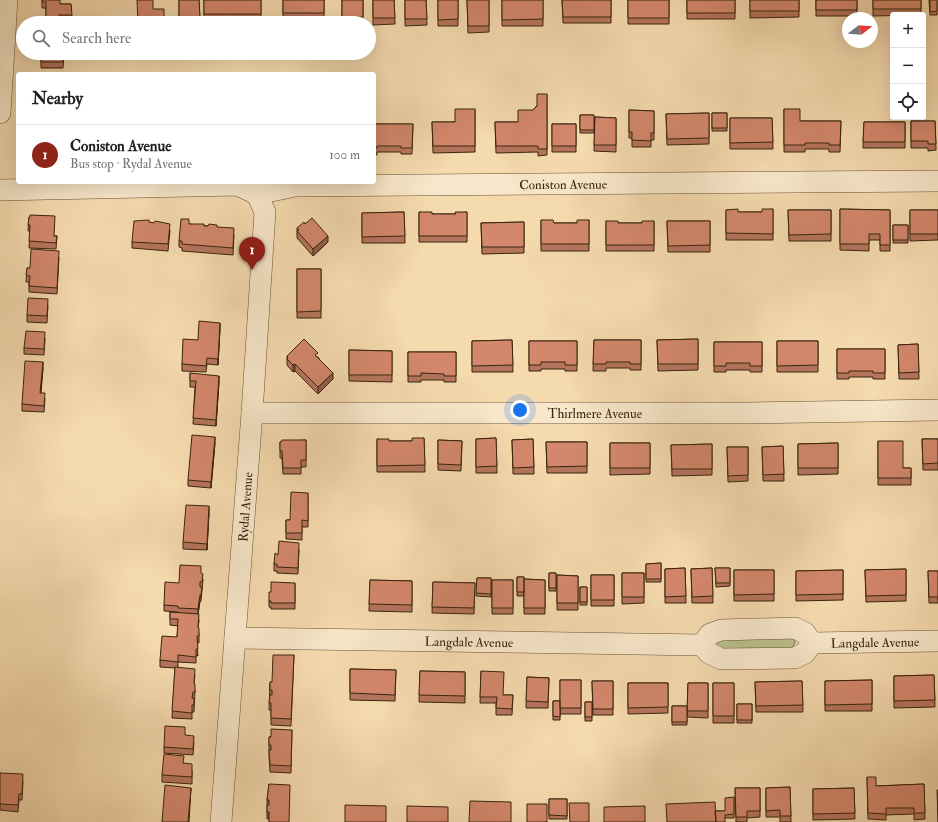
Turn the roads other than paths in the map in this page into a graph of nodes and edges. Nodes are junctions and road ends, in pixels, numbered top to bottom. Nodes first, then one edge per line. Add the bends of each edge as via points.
1 (7, 0) edge
2 (0, 113) edge
3 (938, 181) edge
4 (0, 190) edge
5 (257, 194) junction
6 (938, 410) edge
7 (252, 413) junction
8 (235, 638) junction
9 (938, 640) edge
10 (812, 643) junction
11 (702, 645) junction
12 (221, 822) edge

1 - 2 street
3 - 5 street, Coniston Avenue via 295,186
4 - 5 street via 237,185
5 - 7 street, Rydal Avenue via 265,212
6 - 7 street, Thirlmere Avenue via 747,413
7 - 8 street, Rydal Avenue
8 - 11 street, Langdale Avenue
8 - 12 street, Rydal Avenue
9 - 10 street, Langdale Avenue
10 - 11 street, Langdale Avenue via 805,653 795,658 721,659 709,653
10 - 11 street, Langdale Avenue via 805,633 795,628 721,630 710,634

